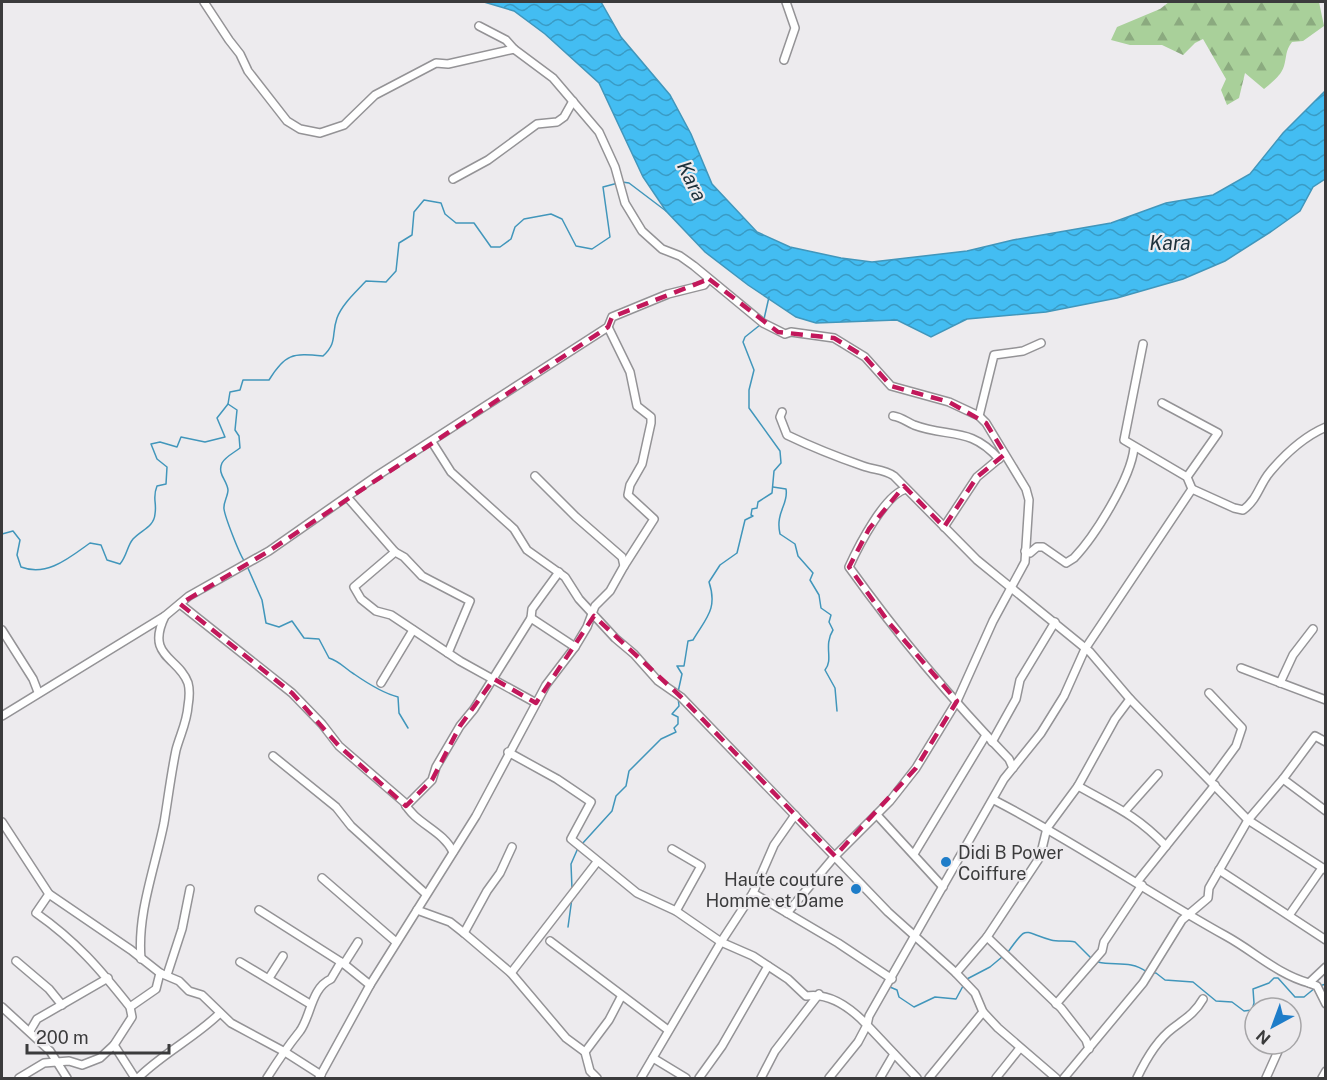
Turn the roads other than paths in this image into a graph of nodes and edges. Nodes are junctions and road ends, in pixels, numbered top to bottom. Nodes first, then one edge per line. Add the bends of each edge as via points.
1 (204, 2) edge
2 (786, 2) edge
3 (479, 26) dead end
4 (514, 50) junction
5 (784, 60) dead end
6 (573, 101) junction
7 (453, 179) dead end
8 (709, 279) junction
9 (608, 327) junction
10 (1041, 343) dead end
11 (1143, 344) dead end
12 (1162, 403) dead end
13 (782, 412) dead end
14 (893, 416) dead end
15 (979, 416) junction
16 (1326, 427) edge
17 (432, 441) junction
18 (1134, 448) junction
19 (1002, 457) junction
20 (535, 476) dead end
21 (1186, 477) junction
22 (906, 489) junction
23 (1192, 489) junction
24 (348, 498) junction
25 (944, 527) junction
26 (1025, 551) junction
27 (395, 552) junction
28 (624, 566) junction
29 (559, 572) junction
30 (1011, 587) junction
31 (180, 604) junction
32 (592, 614) junction
33 (165, 616) junction
34 (531, 618) junction
35 (1055, 622) junction
36 (1313, 629) dead end
37 (2, 630) edge
38 (413, 630) junction
39 (575, 647) junction
40 (1085, 649) junction
41 (448, 653) junction
42 (1241, 668) dead end
43 (494, 679) junction
44 (381, 683) dead end
45 (1280, 683) junction
46 (38, 692) junction
47 (1209, 693) dead end
48 (1130, 699) junction
49 (1326, 700) edge
50 (957, 701) junction
51 (536, 704) junction
52 (2, 716) edge
53 (986, 735) junction
54 (992, 742) junction
55 (1326, 742) edge
56 (508, 752) junction
57 (273, 756) dead end
58 (1013, 768) junction
59 (1158, 774) dead end
60 (1283, 779) junction
61 (1213, 783) junction
62 (1078, 786) junction
63 (994, 800) junction
64 (406, 806) junction
65 (1126, 810) junction
66 (1326, 811) edge
67 (795, 815) junction
68 (877, 815) junction
69 (1248, 820) junction
70 (2, 822) edge
71 (1047, 828) junction
72 (1166, 846) junction
73 (512, 847) dead end
74 (672, 849) dead end
75 (453, 852) junction
76 (914, 854) junction
77 (835, 856) junction
78 (597, 862) junction
79 (1324, 869) edge
80 (1219, 870) junction
81 (322, 878) dead end
82 (1140, 883) junction
83 (943, 887) junction
84 (190, 889) dead end
85 (753, 893) junction
86 (49, 894) junction
87 (426, 894) junction
88 (259, 910) dead end
89 (417, 910) junction
90 (676, 911) junction
91 (787, 913) junction
92 (1188, 913) junction
93 (1290, 914) junction
94 (464, 933) junction
95 (915, 937) junction
96 (987, 937) junction
97 (1326, 940) edge
98 (550, 941) dead end
99 (358, 942) dead end
100 (396, 942) junction
101 (721, 942) junction
102 (283, 956) dead end
103 (141, 959) junction
104 (16, 961) dead end
105 (240, 962) dead end
106 (342, 963) junction
107 (768, 966) junction
108 (1326, 967) edge
109 (511, 973) junction
110 (956, 973) junction
111 (163, 974) junction
112 (108, 978) junction
113 (269, 978) junction
114 (892, 978) junction
115 (1309, 983) junction
116 (370, 985) junction
117 (819, 994) junction
118 (621, 997) junction
119 (1203, 999) dead end
120 (310, 1004) junction
121 (1056, 1004) junction
122 (1326, 1004) edge
123 (62, 1005) junction
124 (2, 1007) edge
125 (130, 1007) junction
126 (220, 1012) junction
127 (983, 1012) junction
128 (867, 1025) junction
129 (668, 1030) junction
130 (30, 1031) junction
131 (114, 1045) junction
132 (1020, 1048) junction
133 (1089, 1049) junction
134 (285, 1052) junction
135 (585, 1052) junction
136 (894, 1054) junction
137 (1276, 1056) edge
138 (653, 1058) junction
139 (59, 1064) junction
140 (1326, 1071) edge
141 (320, 1077) edge
142 (19, 1078) edge
143 (67, 1078) edge
144 (137, 1078) edge
145 (267, 1078) edge
146 (597, 1078) edge
147 (641, 1078) edge
148 (686, 1078) edge
149 (699, 1078) edge
150 (761, 1078) edge
151 (829, 1078) edge
152 (880, 1078) edge
153 (917, 1078) edge
154 (929, 1078) edge
155 (996, 1078) edge
156 (1056, 1078) edge
157 (1064, 1078) edge
158 (1137, 1078) edge
159 (1266, 1078) edge
160 (1322, 1078) edge

1 - 4 street via 248,71 287,121 300,129 320,133 344,124 375,95 436,63
2 - 5 street via 795,28
3 - 4 street via 506,40
4 - 6 street via 553,78
6 - 7 street via 558,122 537,124 479,166
6 - 8 street via 598,132 615,166 625,203 642,231
8 - 9 street via 704,285 625,310 612,317
8 - 15 street via 777,332 834,338 865,357 891,386 950,402
9 - 17 street
9 - 28 street via 630,372 637,406 651,417 642,464 628,495 654,519
10 - 15 street via 1023,351 994,355
11 - 18 street via 1124,440
12 - 21 street via 1218,433
13 - 22 street via 780,417 787,435 866,467 887,471
14 - 19 street via 914,425 952,431 987,445
15 - 19 street
16 - 23 street via 1313,432 1283,458 1243,510
17 - 24 street
17 - 29 street via 451,472 514,530 527,550
18 - 21 street
18 - 26 street via 1133,462 1109,506 1074,558 1061,561 1043,547 1030,553
19 - 25 street via 977,477
19 - 26 street via 1021,478 1029,500
20 - 28 street via 622,557
21 - 23 street
22 - 25 street
22 - 50 street via 900,490 882,512 849,567 890,624
23 - 40 street
24 - 27 street
24 - 31 street via 259,558
25 - 30 street
26 - 30 street via 1022,570
27 - 38 street via 354,587 376,612 391,615
27 - 41 street via 422,576 470,601
28 - 32 street
29 - 32 street
29 - 34 street via 532,609
30 - 35 street
30 - 50 street
31 - 33 street
31 - 64 street via 292,693 339,746
32 - 39 street
32 - 67 street
33 - 46 street
33 - 103 street via 160,646 164,657 188,683 188,707 142,917
34 - 39 street
34 - 43 street
35 - 40 street
35 - 54 street via 1020,680 1016,699
36 - 45 street via 1293,655
37 - 46 street
38 - 41 street
38 - 44 street
39 - 51 street
40 - 48 street
40 - 58 street via 1058,705
41 - 43 street
42 - 45 street
43 - 51 street
43 - 64 street via 460,726 432,780
45 - 49 street
46 - 52 street
47 - 61 street via 1242,728 1236,746
48 - 61 street
48 - 62 street
50 - 53 street
50 - 68 street via 916,768
51 - 56 street
53 - 54 street
53 - 76 street
54 - 58 street
55 - 60 street via 1315,736
56 - 75 street
56 - 78 street via 591,802 571,839
57 - 87 street via 336,807 351,826
58 - 63 street
59 - 65 street
60 - 66 street
60 - 69 street
61 - 69 street
61 - 72 street
62 - 65 street
62 - 71 street
63 - 71 street
63 - 83 street
64 - 75 street
65 - 72 street
67 - 77 street
67 - 85 street via 774,845
68 - 76 street
68 - 77 street
69 - 79 street
69 - 80 street
70 - 86 street
71 - 82 street
71 - 96 street via 1040,857
72 - 82 street
73 - 94 street
74 - 90 street via 701,866
75 - 87 street
76 - 83 street
77 - 91 street
77 - 95 street
78 - 90 street via 637,893
78 - 109 street
79 - 93 street
80 - 92 street via 1208,898
80 - 93 street
81 - 100 street
82 - 92 street
82 - 121 street via 1102,951
83 - 95 street
84 - 111 street via 182,929
85 - 91 street
85 - 101 street
86 - 103 street
86 - 112 street via 36,913 68,935
87 - 89 street
88 - 106 street
89 - 94 street via 450,922
89 - 100 street
90 - 101 street
91 - 114 street
92 - 115 street via 1282,974
92 - 133 street via 1168,938 1161,957 1143,983
93 - 97 street
94 - 109 street
95 - 110 street
95 - 114 street
96 - 110 street
96 - 121 street
98 - 118 street
99 - 106 street
100 - 116 street
101 - 107 street
101 - 129 street
102 - 113 street
103 - 111 street
104 - 123 street
105 - 113 street
106 - 116 street
106 - 120 street
107 - 117 street via 806,996
107 - 149 street
108 - 115 street
109 - 135 street via 566,1038
110 - 127 street via 975,993
111 - 125 street via 156,989
111 - 126 street via 202,995
112 - 123 street
112 - 125 street
113 - 120 street
114 - 128 street
115 - 122 street via 1317,986
116 - 141 street
117 - 128 street via 842,1005
117 - 150 street via 775,1051
118 - 129 street
118 - 135 street
119 - 158 street via 1195,1012 1173,1028 1152,1052
120 - 134 street via 300,1031
121 - 133 street
123 - 130 street via 37,1018
124 - 130 street
125 - 131 street via 132,1017
126 - 134 street via 231,1023
126 - 144 street via 204,1029
127 - 132 street
127 - 154 street
128 - 136 street
128 - 151 street
129 - 138 street
130 - 139 street
131 - 139 street via 100,1058 82,1065 69,1061
131 - 144 street
132 - 155 street
132 - 156 street
133 - 157 street
134 - 141 street
134 - 145 street
135 - 146 street via 590,1071
136 - 152 street
136 - 153 street
137 - 159 street
138 - 147 street
138 - 148 street
139 - 142 street via 44,1063
139 - 143 street
140 - 160 street

